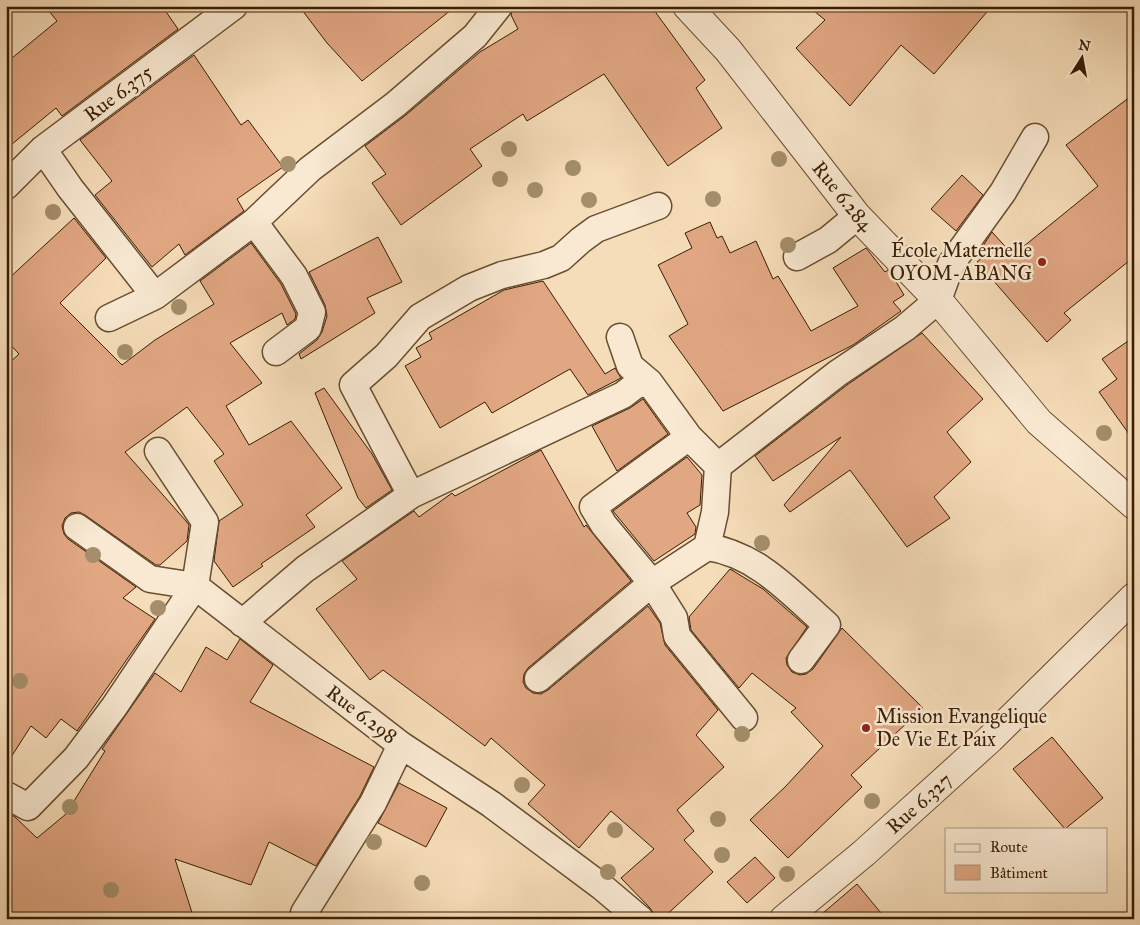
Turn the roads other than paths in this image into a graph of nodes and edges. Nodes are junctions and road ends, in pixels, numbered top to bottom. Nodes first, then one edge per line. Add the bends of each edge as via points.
1 (234, 6) edge
2 (499, 6) edge
3 (687, 6) edge
4 (1035, 137) dead end
5 (43, 149) junction
6 (6, 186) edge
7 (658, 206) dead end
8 (857, 216) junction
9 (254, 222) junction
10 (797, 258) dead end
11 (155, 296) junction
12 (938, 300) junction
13 (109, 318) dead end
14 (620, 337) dead end
15 (276, 352) dead end
16 (649, 382) junction
17 (689, 437) junction
18 (158, 450) dead end
19 (718, 466) junction
20 (411, 495) junction
21 (1134, 505) edge
22 (77, 527) dead end
23 (707, 547) junction
24 (652, 583) junction
25 (195, 586) junction
26 (1134, 597) edge
27 (242, 623) junction
28 (801, 660) dead end
29 (538, 679) dead end
30 (744, 718) dead end
31 (401, 745) junction
32 (6, 795) edge
33 (304, 913) dead end
34 (640, 919) edge
35 (784, 919) edge

1 - 5 street, Rue 6.375
2 - 9 street via 475,36 396,104 310,169
3 - 8 street, Rue 6.284 via 728,50
4 - 12 street via 1003,192 951,264
5 - 6 street, Rue 6.375
5 - 11 street
7 - 20 street via 596,229 561,258 469,288 420,317 386,356 353,384
8 - 10 street via 828,240
8 - 12 street, Rue 6.284
9 - 11 street
9 - 15 street via 294,276 312,312 308,328
11 - 13 street
12 - 19 street
12 - 21 street, Rue 6.284 via 1039,422
14 - 16 street via 630,366
16 - 17 street
16 - 20 street via 636,385 623,395
17 - 19 street
17 - 24 street via 593,507
18 - 25 street via 205,522
19 - 23 street via 715,512
20 - 27 street via 305,568
22 - 25 street, Rue 6.298 via 150,579
23 - 24 street
23 - 28 street via 728,550 754,562 828,625
24 - 29 street
24 - 30 street via 674,618 677,636
25 - 27 street, Rue 6.298
25 - 32 street via 114,708 76,758 28,807
26 - 35 street, Rue 6.327 via 990,740 864,853
27 - 31 street, Rue 6.298
31 - 33 street via 373,803
31 - 34 street, Rue 6.298 via 491,804

